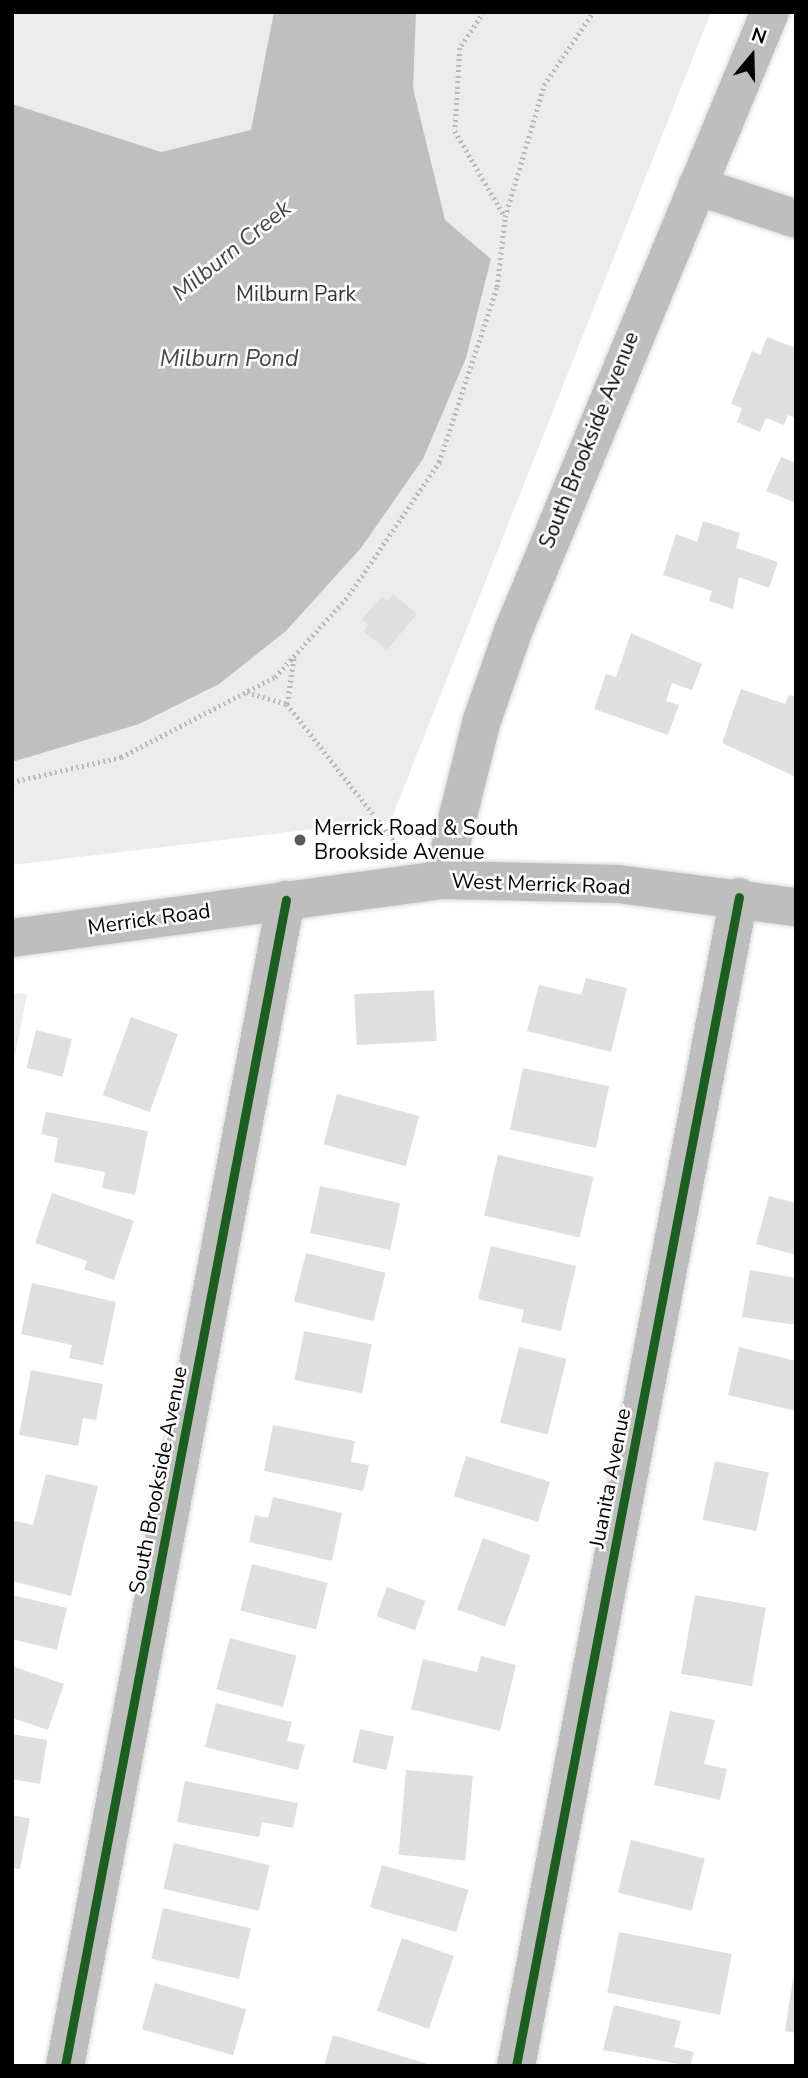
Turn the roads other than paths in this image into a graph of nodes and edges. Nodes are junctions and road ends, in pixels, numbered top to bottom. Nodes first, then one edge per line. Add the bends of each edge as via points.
1 (770, 12) edge
2 (697, 186) junction
3 (796, 219) edge
4 (434, 881) junction
5 (739, 897) junction
6 (286, 900) junction
7 (796, 907) edge
8 (12, 938) edge
9 (65, 2066) edge
10 (516, 2066) edge

1 - 2 street, South Brookside Avenue
2 - 3 street
2 - 4 street, South Brookside Avenue via 514,629
4 - 5 street, West Merrick Road via 618,884
4 - 6 street, West Merrick Road
5 - 7 street, West Merrick Road
5 - 10 street, Juanita Avenue
6 - 8 street, Merrick Road
6 - 9 street, South Brookside Avenue

